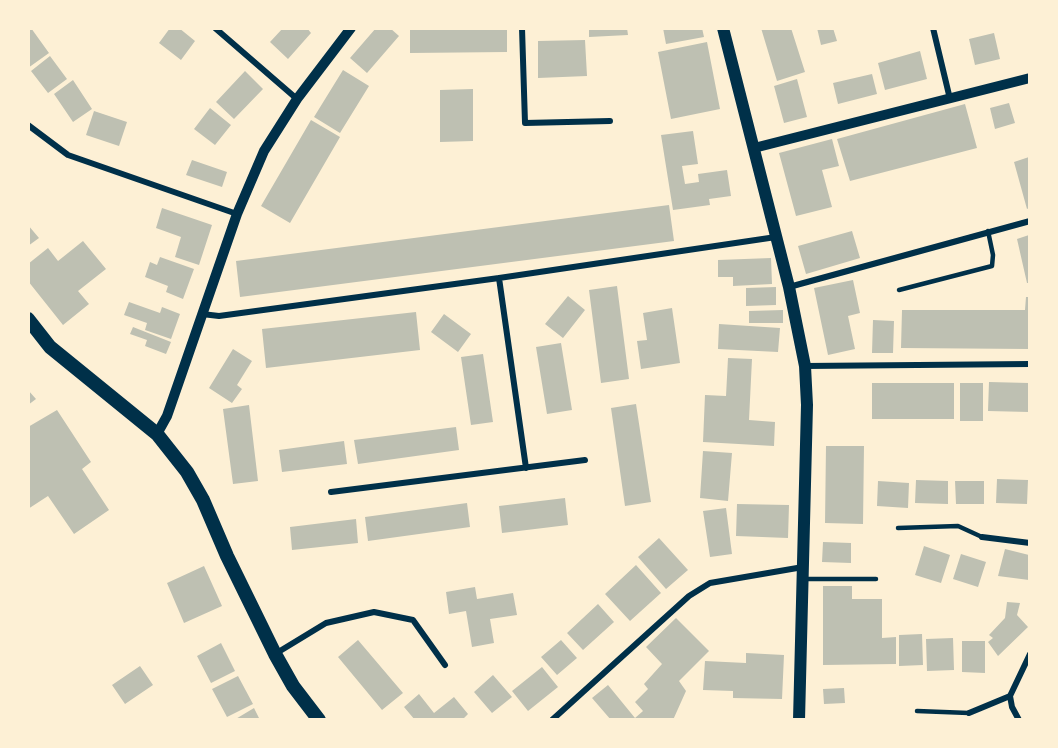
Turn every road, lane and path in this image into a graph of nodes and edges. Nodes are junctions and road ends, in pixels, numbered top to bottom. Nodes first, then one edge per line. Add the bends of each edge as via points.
1 (215, 28) edge
2 (351, 28) edge
3 (522, 28) edge
4 (723, 28) edge
5 (933, 28) edge
6 (1029, 78) edge
7 (297, 99) junction
8 (950, 99) junction
9 (610, 121) dead end
10 (28, 125) edge
11 (754, 148) junction
12 (237, 214) junction
13 (1029, 221) edge
14 (988, 231) junction
15 (777, 237) junction
16 (499, 278) junction
17 (789, 287) junction
18 (899, 290) dead end
19 (202, 314) junction
20 (28, 319) edge
21 (1029, 364) edge
22 (805, 366) junction
23 (157, 434) junction
24 (585, 460) dead end
25 (526, 468) junction
26 (331, 492) dead end
27 (898, 528) dead end
28 (982, 537) joint
29 (1029, 543) edge
30 (802, 573) junction
31 (876, 579) dead end
32 (275, 654) junction
33 (1029, 654) edge
34 (445, 666) dead end
35 (1010, 696) junction
36 (917, 711) dead end
37 (969, 713) joint
38 (319, 720) edge
39 (552, 720) edge
40 (799, 720) edge
41 (1019, 720) edge

1 - 7 street
2 - 7 street
3 - 9 street via 525,123
4 - 11 main road
5 - 8 street
6 - 8 street
7 - 12 street via 264,151
8 - 11 street
10 - 12 street via 68,155
11 - 15 main road
12 - 19 street
13 - 14 street
14 - 17 street
14 - 18 lane via 992,266
15 - 16 street
15 - 17 main road
16 - 19 street via 219,316
16 - 25 street
17 - 22 main road
19 - 23 street via 167,416
20 - 23 main road via 50,347
21 - 22 street
22 - 30 main road
23 - 32 main road via 203,500
24 - 25 street
25 - 26 street
27 - 28 lane via 958,526
28 - 29 street
30 - 31 lane
30 - 39 street via 710,583 689,596
30 - 40 main road
32 - 34 street via 326,623 374,612 413,620
32 - 38 main road
33 - 35 street
35 - 37 street
35 - 41 street
36 - 37 lane

